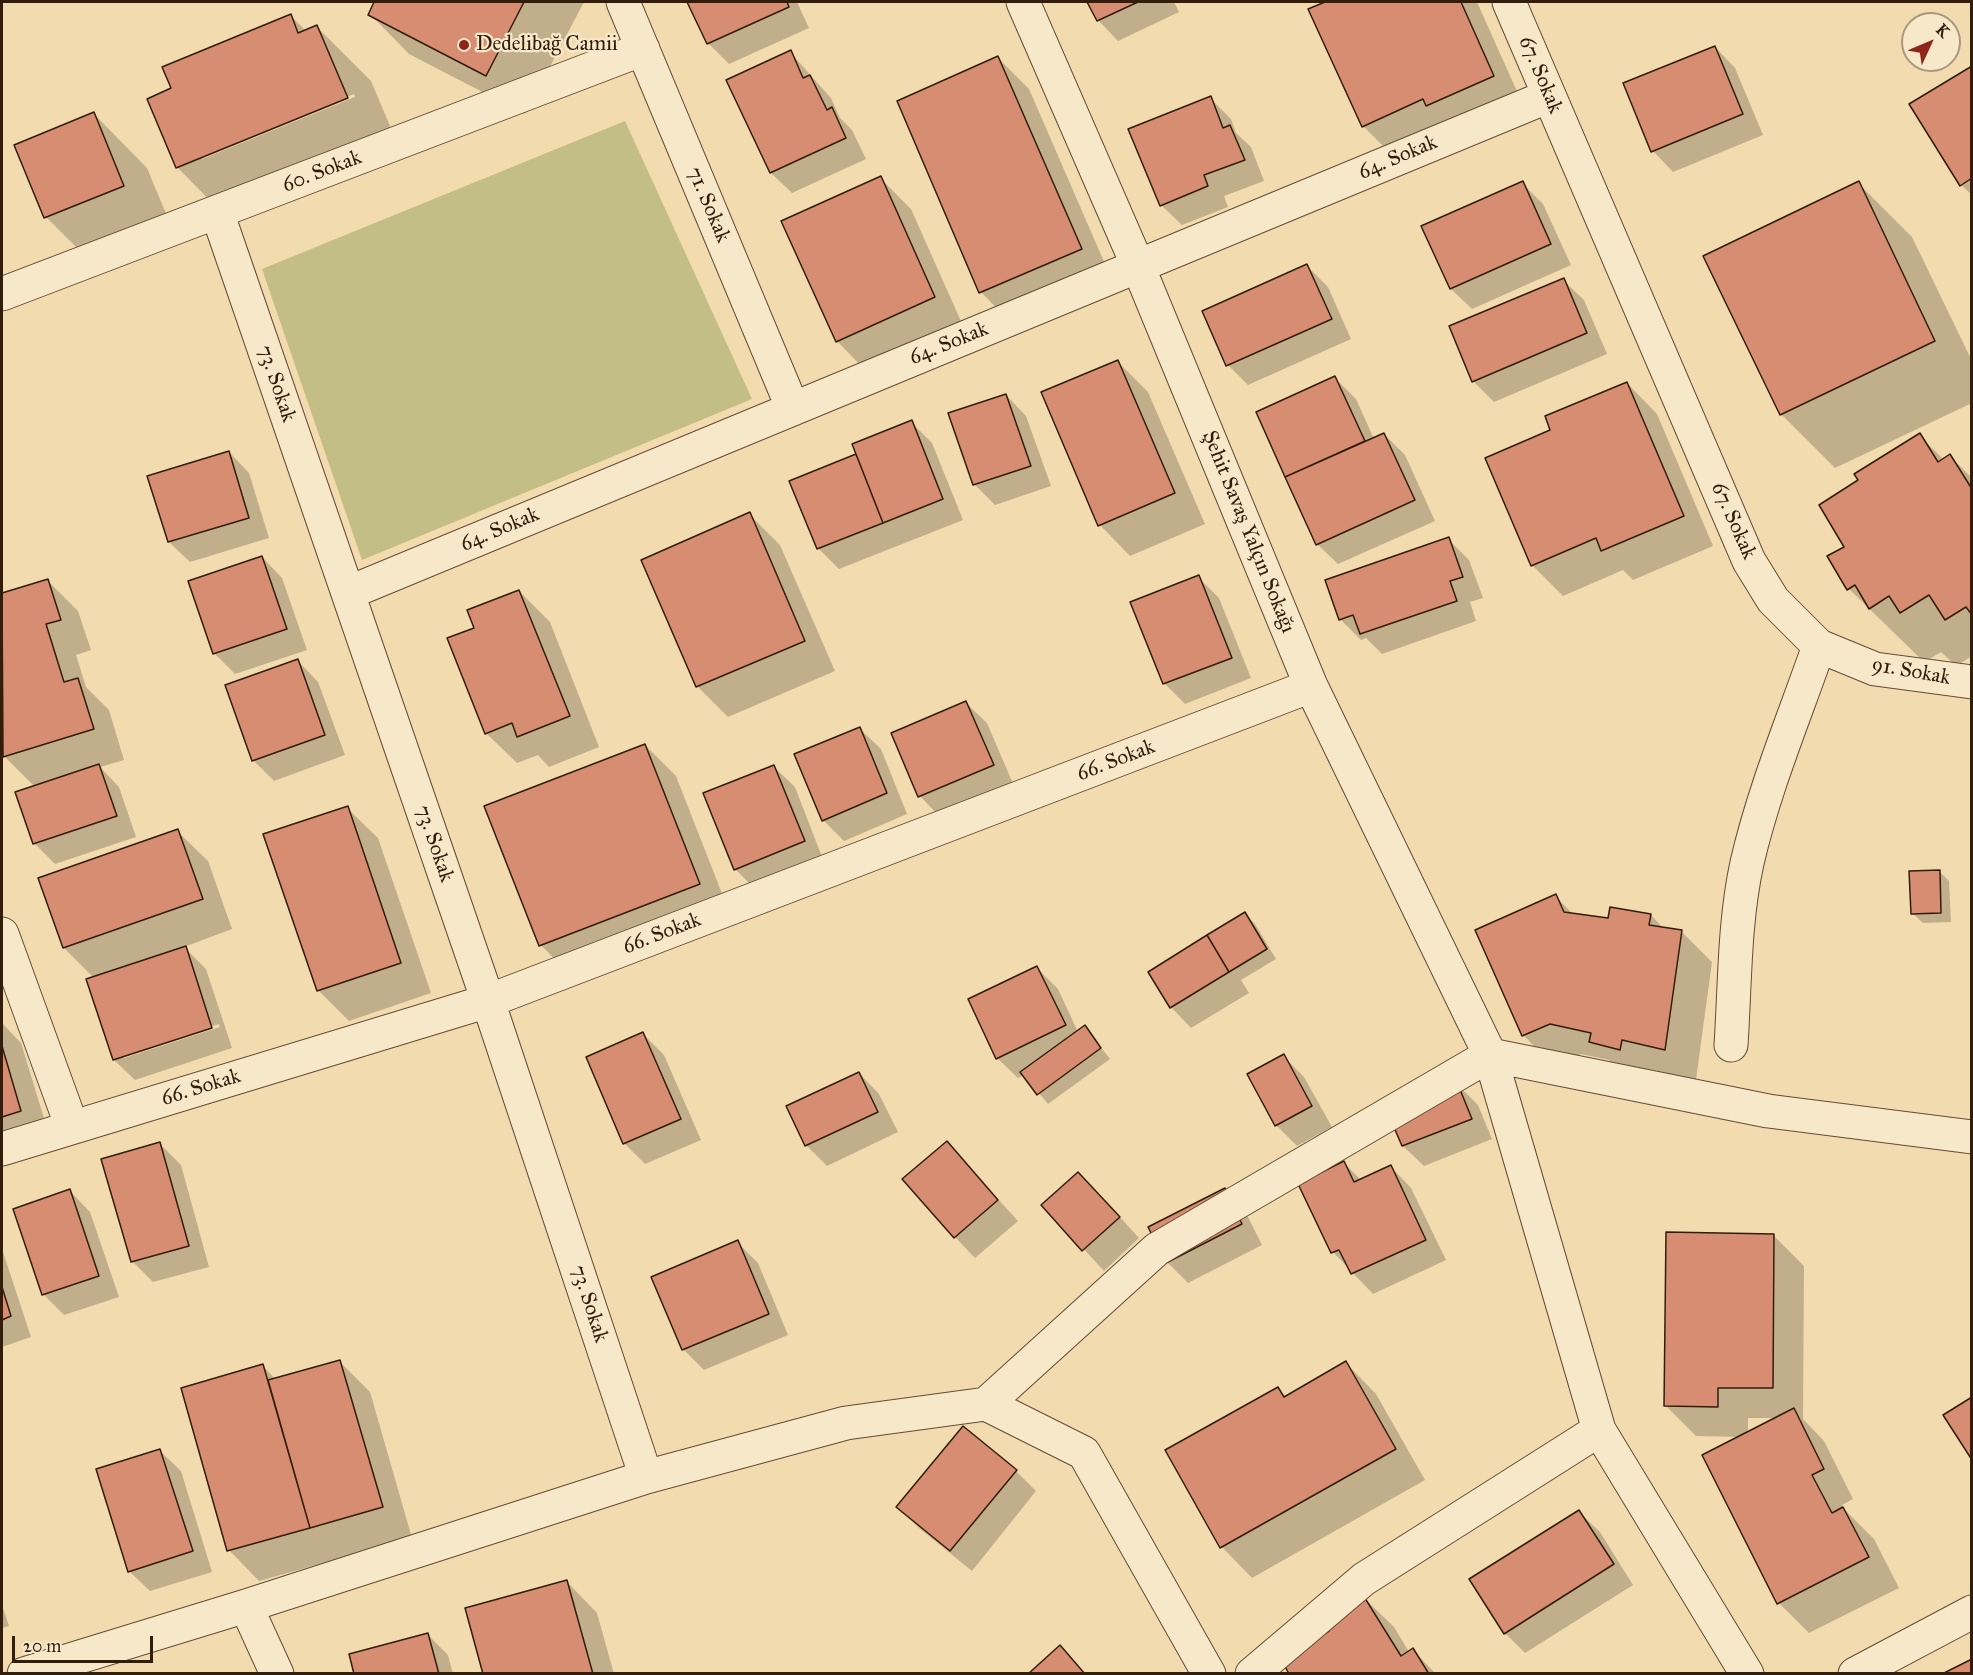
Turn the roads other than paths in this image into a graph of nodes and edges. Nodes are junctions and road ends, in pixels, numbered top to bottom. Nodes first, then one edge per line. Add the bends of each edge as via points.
1 (623, 2) edge
2 (1023, 2) edge
3 (1509, 2) edge
4 (643, 49) junction
5 (1549, 96) junction
6 (217, 212) junction
7 (1138, 266) junction
8 (2, 294) edge
9 (793, 409) junction
10 (348, 593) junction
11 (1819, 646) junction
12 (1971, 682) edge
13 (1311, 686) junction
14 (2, 934) edge
15 (488, 1001) junction
16 (1731, 1045) dead end
17 (1490, 1054) junction
18 (72, 1127) junction
19 (1971, 1137) edge
20 (2, 1149) edge
21 (986, 1404) junction
22 (1599, 1430) junction
23 (646, 1477) junction
24 (246, 1606) junction
25 (1971, 1612) edge
26 (24, 1674) edge
27 (277, 1674) edge
28 (1209, 1674) edge
29 (1252, 1674) edge
30 (1748, 1674) edge
31 (1855, 1674) edge

1 - 4 street, 71. Sokak
2 - 7 street, Şehit Savaş Yalçın Sokağı
3 - 5 street, 67. Sokak
4 - 6 street, 60. Sokak
4 - 9 street, 71. Sokak
5 - 7 street, 64. Sokak
5 - 11 street, 67. Sokak via 1749,561 1773,600
6 - 8 street, 60. Sokak
6 - 10 street, 73. Sokak
7 - 9 street, 64. Sokak
7 - 13 street, Şehit Savaş Yalçın Sokağı
9 - 10 street, 64. Sokak
10 - 15 street, 73. Sokak
11 - 12 street, 91. Sokak via 1875,669
11 - 16 street via 1756,827 1747,864 1740,902
13 - 15 street, 66. Sokak
13 - 17 street, Şehit Savaş Yalçın Sokağı
14 - 18 street
15 - 18 street, 66. Sokak
15 - 23 street, 73. Sokak
17 - 19 street via 1768,1112
17 - 21 street via 1157,1249
17 - 22 street, Şehit Savaş Yalçın Sokağı
18 - 20 street, 66. Sokak
21 - 23 street via 846,1423
21 - 28 street via 1084,1453
22 - 29 street via 1364,1579
22 - 30 street, Şehit Savaş Yalçın Sokağı
23 - 24 street
24 - 26 street
24 - 27 street
25 - 31 street

